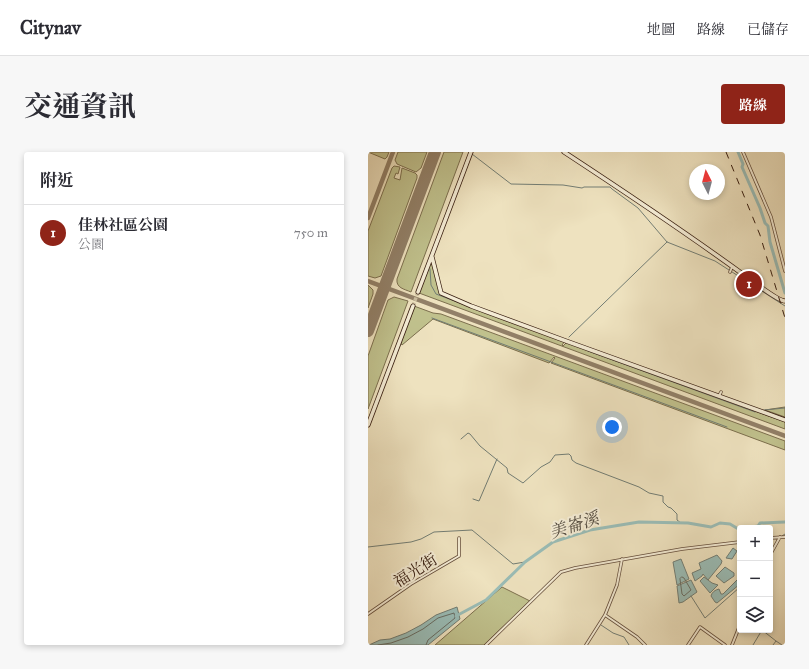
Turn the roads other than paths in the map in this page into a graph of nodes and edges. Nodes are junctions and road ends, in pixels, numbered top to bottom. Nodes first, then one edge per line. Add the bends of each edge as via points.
1 (471, 152) edge
2 (564, 152) edge
3 (744, 152) edge
4 (432, 257) junction
5 (732, 266) junction
6 (785, 271) edge
7 (730, 272) dead end
8 (418, 292) tunnel mouth
9 (785, 301) edge
10 (413, 306) tunnel mouth
11 (721, 392) dead end
12 (719, 396) junction
13 (785, 420) edge
14 (368, 425) edge
15 (780, 537) junction
16 (785, 537) edge
17 (459, 538) dead end
18 (773, 538) edge
19 (737, 542) edge
20 (773, 550) edge
21 (622, 559) junction
22 (368, 614) edge
23 (605, 614) junction
24 (737, 632) edge
25 (486, 645) edge
26 (586, 645) edge
27 (645, 645) edge
28 (688, 645) edge
29 (725, 645) edge
30 (732, 645) edge

1 - 4 street
2 - 5 street
3 - 6 street via 770,217
4 - 8 street
4 - 12 street via 441,293
5 - 7 street
5 - 9 street
10 - 14 street
11 - 12 street
12 - 13 street
15 - 16 street
15 - 18 street
15 - 20 street
17 - 22 street, 福光街 via 459,556 411,584
19 - 21 street
21 - 23 street via 617,585
21 - 25 street via 561,572
23 - 26 street
23 - 27 street
24 - 30 street
28 - 29 street via 700,627

